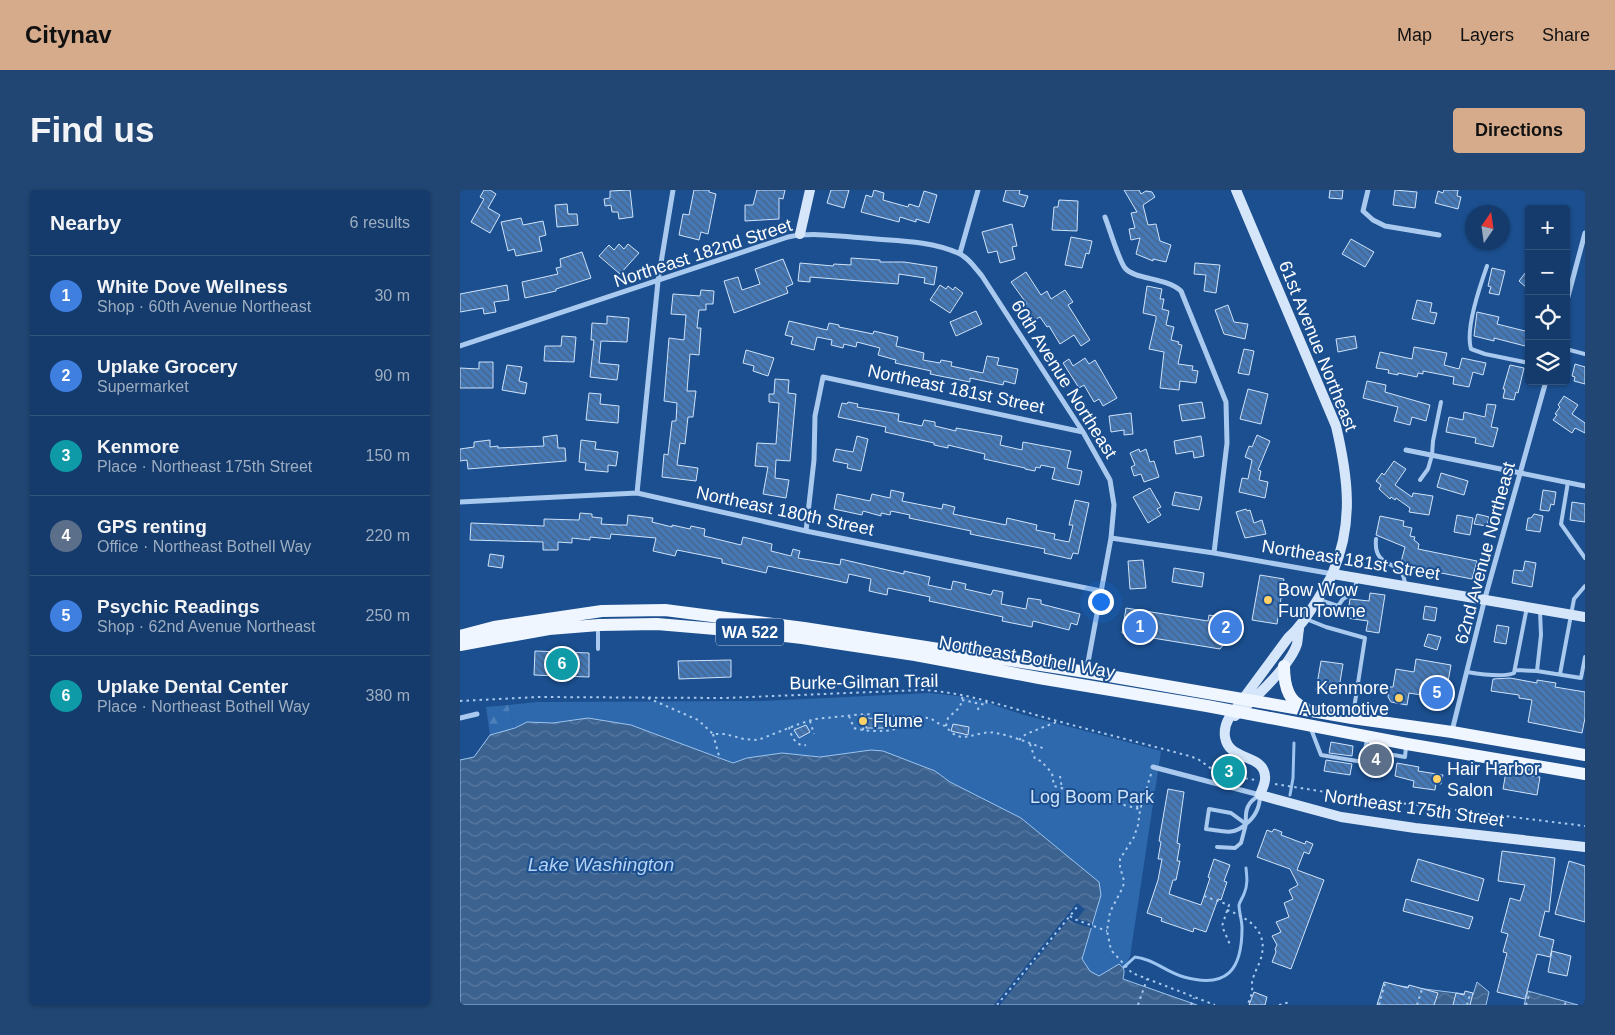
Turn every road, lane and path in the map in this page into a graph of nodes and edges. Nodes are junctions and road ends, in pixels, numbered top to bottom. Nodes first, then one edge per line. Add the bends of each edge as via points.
1 (672, 190) edge
2 (810, 190) edge
3 (978, 190) edge
4 (1236, 190) edge
5 (1368, 190) edge
6 (1105, 217) dead end
7 (1585, 233) edge
8 (800, 234) junction
9 (1439, 234) dead end
10 (960, 253) junction
11 (1487, 266) dead end
12 (658, 281) junction
13 (1568, 295) edge
14 (460, 346) edge
15 (1570, 350) edge
16 (1585, 354) edge
17 (1525, 362) edge
18 (1545, 385) edge
19 (1441, 402) dead end
20 (1083, 432) junction
21 (1406, 450) dead end
22 (1432, 456) junction
23 (1521, 473) junction
24 (1420, 480) dead end
25 (1568, 482) junction
26 (1585, 486) edge
27 (637, 493) junction
28 (460, 502) edge
29 (806, 531) junction
30 (1111, 538) junction
31 (1376, 539) dead end
32 (1214, 553) junction
33 (1585, 558) edge
34 (1333, 574) junction
35 (1358, 578) junction
36 (1405, 586) junction
37 (1585, 586) edge
38 (1100, 591) junction
39 (1485, 598) junction
40 (1318, 599) junction
41 (1527, 606) junction
42 (1541, 608) junction
43 (1570, 614) junction
44 (1585, 617) edge
45 (1306, 619) junction
46 (598, 625) junction
47 (1299, 629) junction
48 (460, 636) edge
49 (460, 645) edge
50 (598, 650) dead end
51 (1585, 657) edge
52 (1284, 666) junction
53 (1516, 670) junction
54 (1537, 670) junction
55 (1086, 672) junction
56 (1467, 672) junction
57 (1560, 674) junction
58 (1084, 685) junction
59 (963, 695) junction
60 (646, 697) junction
61 (962, 700) junction
62 (987, 700) junction
63 (1247, 700) junction
64 (460, 701) edge
65 (979, 704) junction
66 (978, 710) dead end
67 (1236, 712) junction
68 (1321, 713) junction
69 (477, 714) dead end
70 (865, 714) junction
71 (849, 716) junction
72 (460, 718) edge
73 (908, 718) junction
74 (1352, 718) junction
75 (810, 721) junction
76 (1059, 721) junction
77 (1309, 724) junction
78 (946, 726) junction
79 (789, 727) junction
80 (864, 730) junction
81 (1452, 732) junction
82 (713, 734) junction
83 (814, 734) dead end
84 (1368, 736) junction
85 (1019, 740) junction
86 (1030, 744) junction
87 (1407, 744) junction
88 (806, 745) dead end
89 (1045, 749) dead end
90 (1365, 750) junction
91 (1585, 755) edge
92 (718, 756) dead end
93 (1153, 767) dead end
94 (1151, 774) dead end
95 (1585, 774) edge
96 (1060, 776) dead end
97 (1255, 780) dead end
98 (1275, 784) dead end
99 (1062, 789) junction
100 (1139, 793) dead end
101 (1260, 795) junction
102 (1137, 808) junction
103 (1140, 810) junction
104 (1246, 824) junction
105 (1585, 826) edge
106 (1217, 847) dead end
107 (1585, 847) edge
108 (1204, 896) dead end
109 (1078, 906) dead end
110 (1227, 910) junction
111 (1070, 916) junction
112 (1107, 931) junction
113 (1231, 947) dead end
114 (1148, 979) junction
115 (1385, 983) dead end
116 (1422, 989) dead end
117 (1530, 992) dead end
118 (1470, 995) dead end
119 (1194, 997) junction
120 (1566, 1000) dead end
121 (1290, 1002) dead end
122 (997, 1005) edge
123 (1138, 1005) edge
124 (1191, 1005) edge
125 (1216, 1005) edge
126 (1248, 1005) edge
127 (1278, 1005) edge
128 (1379, 1005) edge
129 (1418, 1005) edge
130 (1467, 1005) edge
131 (1526, 1005) edge
132 (1564, 1005) edge

1 - 12 street
2 - 8 main road
3 - 10 street
4 - 34 main road, 61st Avenue Northeast via 1336,426 1348,512 1343,545
5 - 9 street via 1363,211 1373,220 1385,226
6 - 32 street via 1124,267 1132,274 1174,284 1181,291 1226,402 1227,442
7 - 13 street
8 - 10 street, Northeast 182nd Street via 916,242
8 - 12 street, Northeast 182nd Street
10 - 20 street, 60th Avenue Northeast via 982,276
11 - 17 lane via 1475,306 1469,340 1472,349
12 - 14 street, Northeast 182nd Street
12 - 27 street
15 - 16 lane
18 - 23 street, 62nd Avenue Northeast
19 - 22 lane
20 - 29 street, Northeast 181st Street via 823,377 815,416
20 - 30 street, 60th Avenue Northeast via 1110,480 1114,505
21 - 22 street
22 - 23 street
22 - 24 lane
23 - 25 street
23 - 39 street, 62nd Avenue Northeast
25 - 26 street
25 - 33 lane via 1561,524
27 - 28 street, Northeast 180th Street
27 - 29 street, Northeast 180th Street
29 - 38 street, Northeast 180th Street
30 - 32 street, Northeast 181st Street
30 - 38 street, 60th Avenue Northeast
31 - 36 lane via 1376,553 1401,571 1405,576
32 - 34 street, Northeast 181st Street
34 - 35 main road, Northeast 181st Street
34 - 40 main road, 61st Avenue Northeast
35 - 36 main road, Northeast 181st Street
35 - 40 lane via 1354,592 1342,599 1338,606
36 - 39 main road, Northeast 181st Street
37 - 43 lane via 1574,599
38 - 55 street, 60th Avenue Northeast
39 - 41 main road, Northeast 181st Street
39 - 56 street, 62nd Avenue Northeast
40 - 45 main road, 61st Avenue Northeast
41 - 42 main road, Northeast 181st Street
41 - 53 lane
42 - 43 main road, Northeast 181st Street
42 - 54 lane
43 - 44 main road, Northeast 181st Street
43 - 57 lane
45 - 47 main road, 61st Avenue Northeast
45 - 74 lane via 1365,638
46 - 49 main road, Northeast Bothell Way / WA 522 via 550,629
46 - 50 lane
46 - 58 main road, Northeast Bothell Way / WA 522 via 657,624 802,638
47 - 52 main road, 61st Avenue Northeast via 1297,645
47 - 63 main road, 61st Avenue Northeast via 1288,638
48 - 55 main road, Northeast Bothell Way / WA 522 via 494,627 602,611 665,610
51 - 57 lane via 1581,678
52 - 63 main road, 61st Avenue Northeast
52 - 68 main road via 1291,698 1298,705
53 - 54 lane
53 - 56 lane via 1510,675
54 - 57 lane
55 - 58 street, 60th Avenue Northeast
55 - 63 main road, Northeast Bothell Way / WA 522
56 - 81 street, 62nd Avenue Northeast
58 - 67 main road, Northeast Bothell Way / WA 522
59 - 60 path, Burke-Gilman Trail via 922,690 725,698
59 - 61 path
59 - 62 path, Burke-Gilman Trail
60 - 64 path, Burke-Gilman Trail
60 - 82 path via 698,720
61 - 65 path
61 - 78 path
62 - 65 path via 986,705
62 - 76 path, Burke-Gilman Trail
63 - 67 main road, 61st Avenue Northeast
63 - 68 main road, Northeast Bothell Way / WA 522
65 - 66 path
67 - 77 main road, Northeast Bothell Way / WA 522
67 - 101 main road, 61st Avenue Northeast via 1225,728 1226,741 1232,752 1257,762 1263,769 1265,778
68 - 74 main road, Northeast Bothell Way / WA 522
69 - 72 street
70 - 71 path
70 - 73 path
70 - 80 path
71 - 75 path
71 - 80 path via 854,728
73 - 78 path via 930,718
73 - 80 path via 891,730
74 - 81 main road, Northeast Bothell Way / WA 522
75 - 79 path
75 - 83 path
76 - 85 path
76 - 97 path, Burke-Gilman Trail via 1198,759 1218,773
77 - 84 main road, Northeast Bothell Way / WA 522
77 - 90 lane via 1320,755 1363,762
78 - 85 path via 960,737 994,732
79 - 82 path via 758,740
79 - 88 path via 794,740
81 - 91 main road, Northeast Bothell Way / WA 522
82 - 92 path
84 - 87 main road, Northeast Bothell Way / WA 522
84 - 90 lane
85 - 86 path
86 - 89 path
86 - 99 path via 1035,759 1052,773 1054,786
87 - 90 lane via 1405,757
87 - 95 main road, Northeast Bothell Way / WA 522
93 - 101 street, Northeast 175th Street
94 - 103 path
96 - 99 path
98 - 105 path
99 - 102 path
100 - 102 path
101 - 104 lane via 1256,812
101 - 104 lane via 1248,806
101 - 107 main road, Northeast 175th Street via 1341,818
102 - 103 path
103 - 112 path via 1134,837 1120,859 1123,887 1110,912
104 - 104 lane via 1230,813 1209,809 1206,829 1238,831
104 - 106 lane via 1241,843 1235,848
108 - 110 path via 1229,906
109 - 111 path
110 - 113 path via 1222,926
110 - 126 path via 1251,921 1262,940 1261,960 1253,976 1253,992
111 - 112 path
111 - 122 path
112 - 114 path via 1111,950 1132,973
114 - 119 path
114 - 123 path
115 - 128 path
116 - 129 path
117 - 131 path
118 - 130 path
119 - 124 path
119 - 125 path
120 - 132 path
121 - 127 path

